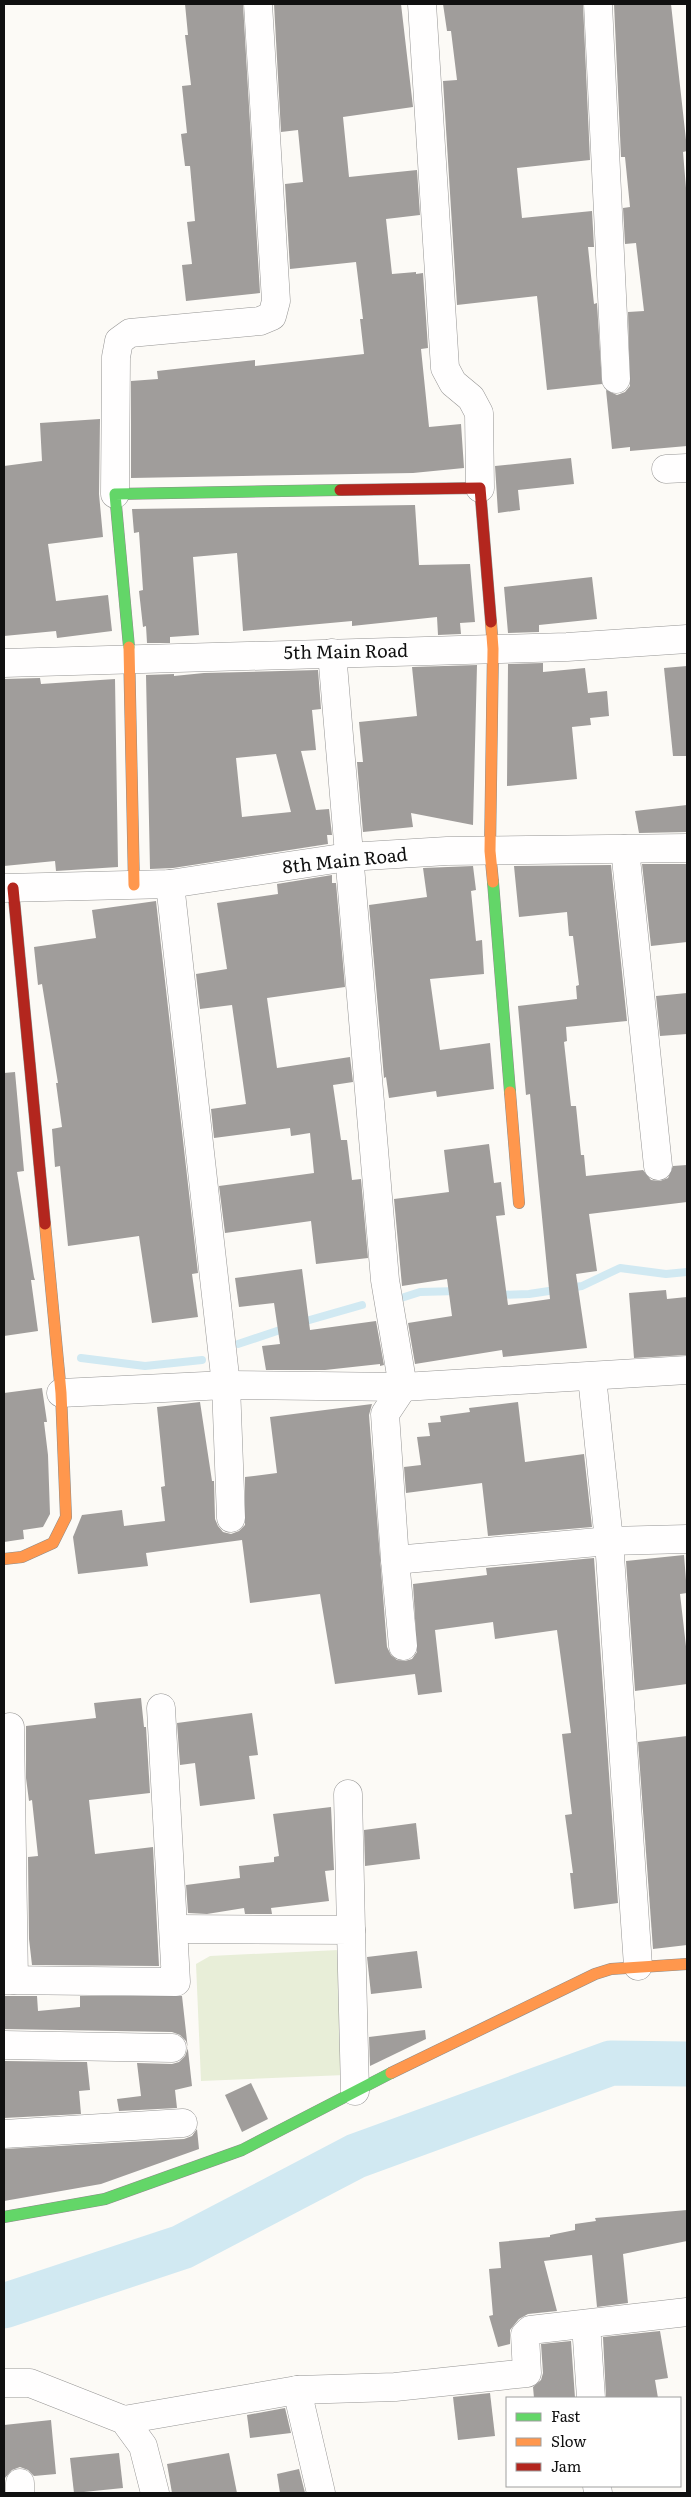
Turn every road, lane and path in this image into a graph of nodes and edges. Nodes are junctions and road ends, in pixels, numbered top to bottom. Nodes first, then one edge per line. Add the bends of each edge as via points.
1 (258, 4) edge
2 (422, 4) edge
3 (598, 4) edge
4 (616, 379) dead end
5 (480, 488) junction
6 (115, 494) junction
7 (687, 638) edge
8 (493, 649) junction
9 (332, 652) junction
10 (130, 659) junction
11 (4, 663) edge
12 (687, 848) edge
13 (625, 849) junction
14 (490, 851) junction
15 (348, 857) junction
16 (170, 884) junction
17 (134, 885) junction
18 (8, 888) edge
19 (658, 1166) dead end
20 (519, 1203) dead end
21 (687, 1370) edge
22 (592, 1377) junction
23 (226, 1385) junction
24 (403, 1387) junction
25 (61, 1393) junction
26 (231, 1518) dead end
27 (687, 1539) edge
28 (609, 1542) junction
29 (4, 1559) edge
30 (395, 1560) junction
31 (403, 1646) dead end
32 (161, 1708) dead end
33 (10, 1726) dead end
34 (348, 1794) dead end
35 (174, 1929) junction
36 (351, 1930) junction
37 (687, 1964) edge
38 (638, 1966) junction
39 (9, 1980) edge
40 (4, 2045) edge
41 (172, 2048) dead end
42 (355, 2090) junction
43 (183, 2123) dead end
44 (4, 2134) edge
45 (4, 2217) edge
46 (687, 2312) edge
47 (586, 2324) junction
48 (4, 2383) edge
49 (297, 2390) junction
50 (591, 2397) edge
51 (124, 2420) junction
52 (155, 2493) edge
53 (321, 2493) edge

1 - 6 street via 276,301 272,316 260,321 130,333 120,341 116,357
2 - 5 street via 445,368 453,383 471,398 479,413
3 - 4 street
5 - 6 street
5 - 8 street
6 - 10 street
7 - 8 street, 5th Main Road
8 - 9 street, 5th Main Road
8 - 14 street
9 - 10 street, 5th Main Road
9 - 15 street
10 - 11 street, 5th Main Road
10 - 17 street
12 - 13 street, 8th Main Road
13 - 14 street, 8th Main Road
13 - 19 street
14 - 15 street, 8th Main Road
14 - 20 street
15 - 16 street, 8th Main Road
15 - 24 street via 385,1280
16 - 17 street, 8th Main Road
16 - 23 street
17 - 18 street, 8th Main Road
18 - 25 street
21 - 22 street
22 - 24 street
22 - 28 street
23 - 24 street
23 - 25 street
23 - 26 street
24 - 30 street via 385,1414
25 - 29 street via 66,1517 53,1543 22,1557
27 - 28 street
28 - 30 street
28 - 38 street
30 - 31 street
32 - 35 street
33 - 39 street
34 - 36 street
35 - 36 street
35 - 39 street via 176,1982
36 - 42 street
37 - 38 street
38 - 42 street via 595,1974
40 - 41 street
42 - 45 street via 242,2150 105,2199
43 - 44 street
46 - 47 street
47 - 49 street via 530,2330 524,2335 526,2372 395,2387
47 - 50 street
48 - 51 street via 30,2383
49 - 51 street
49 - 53 street
51 - 52 street via 144,2446

